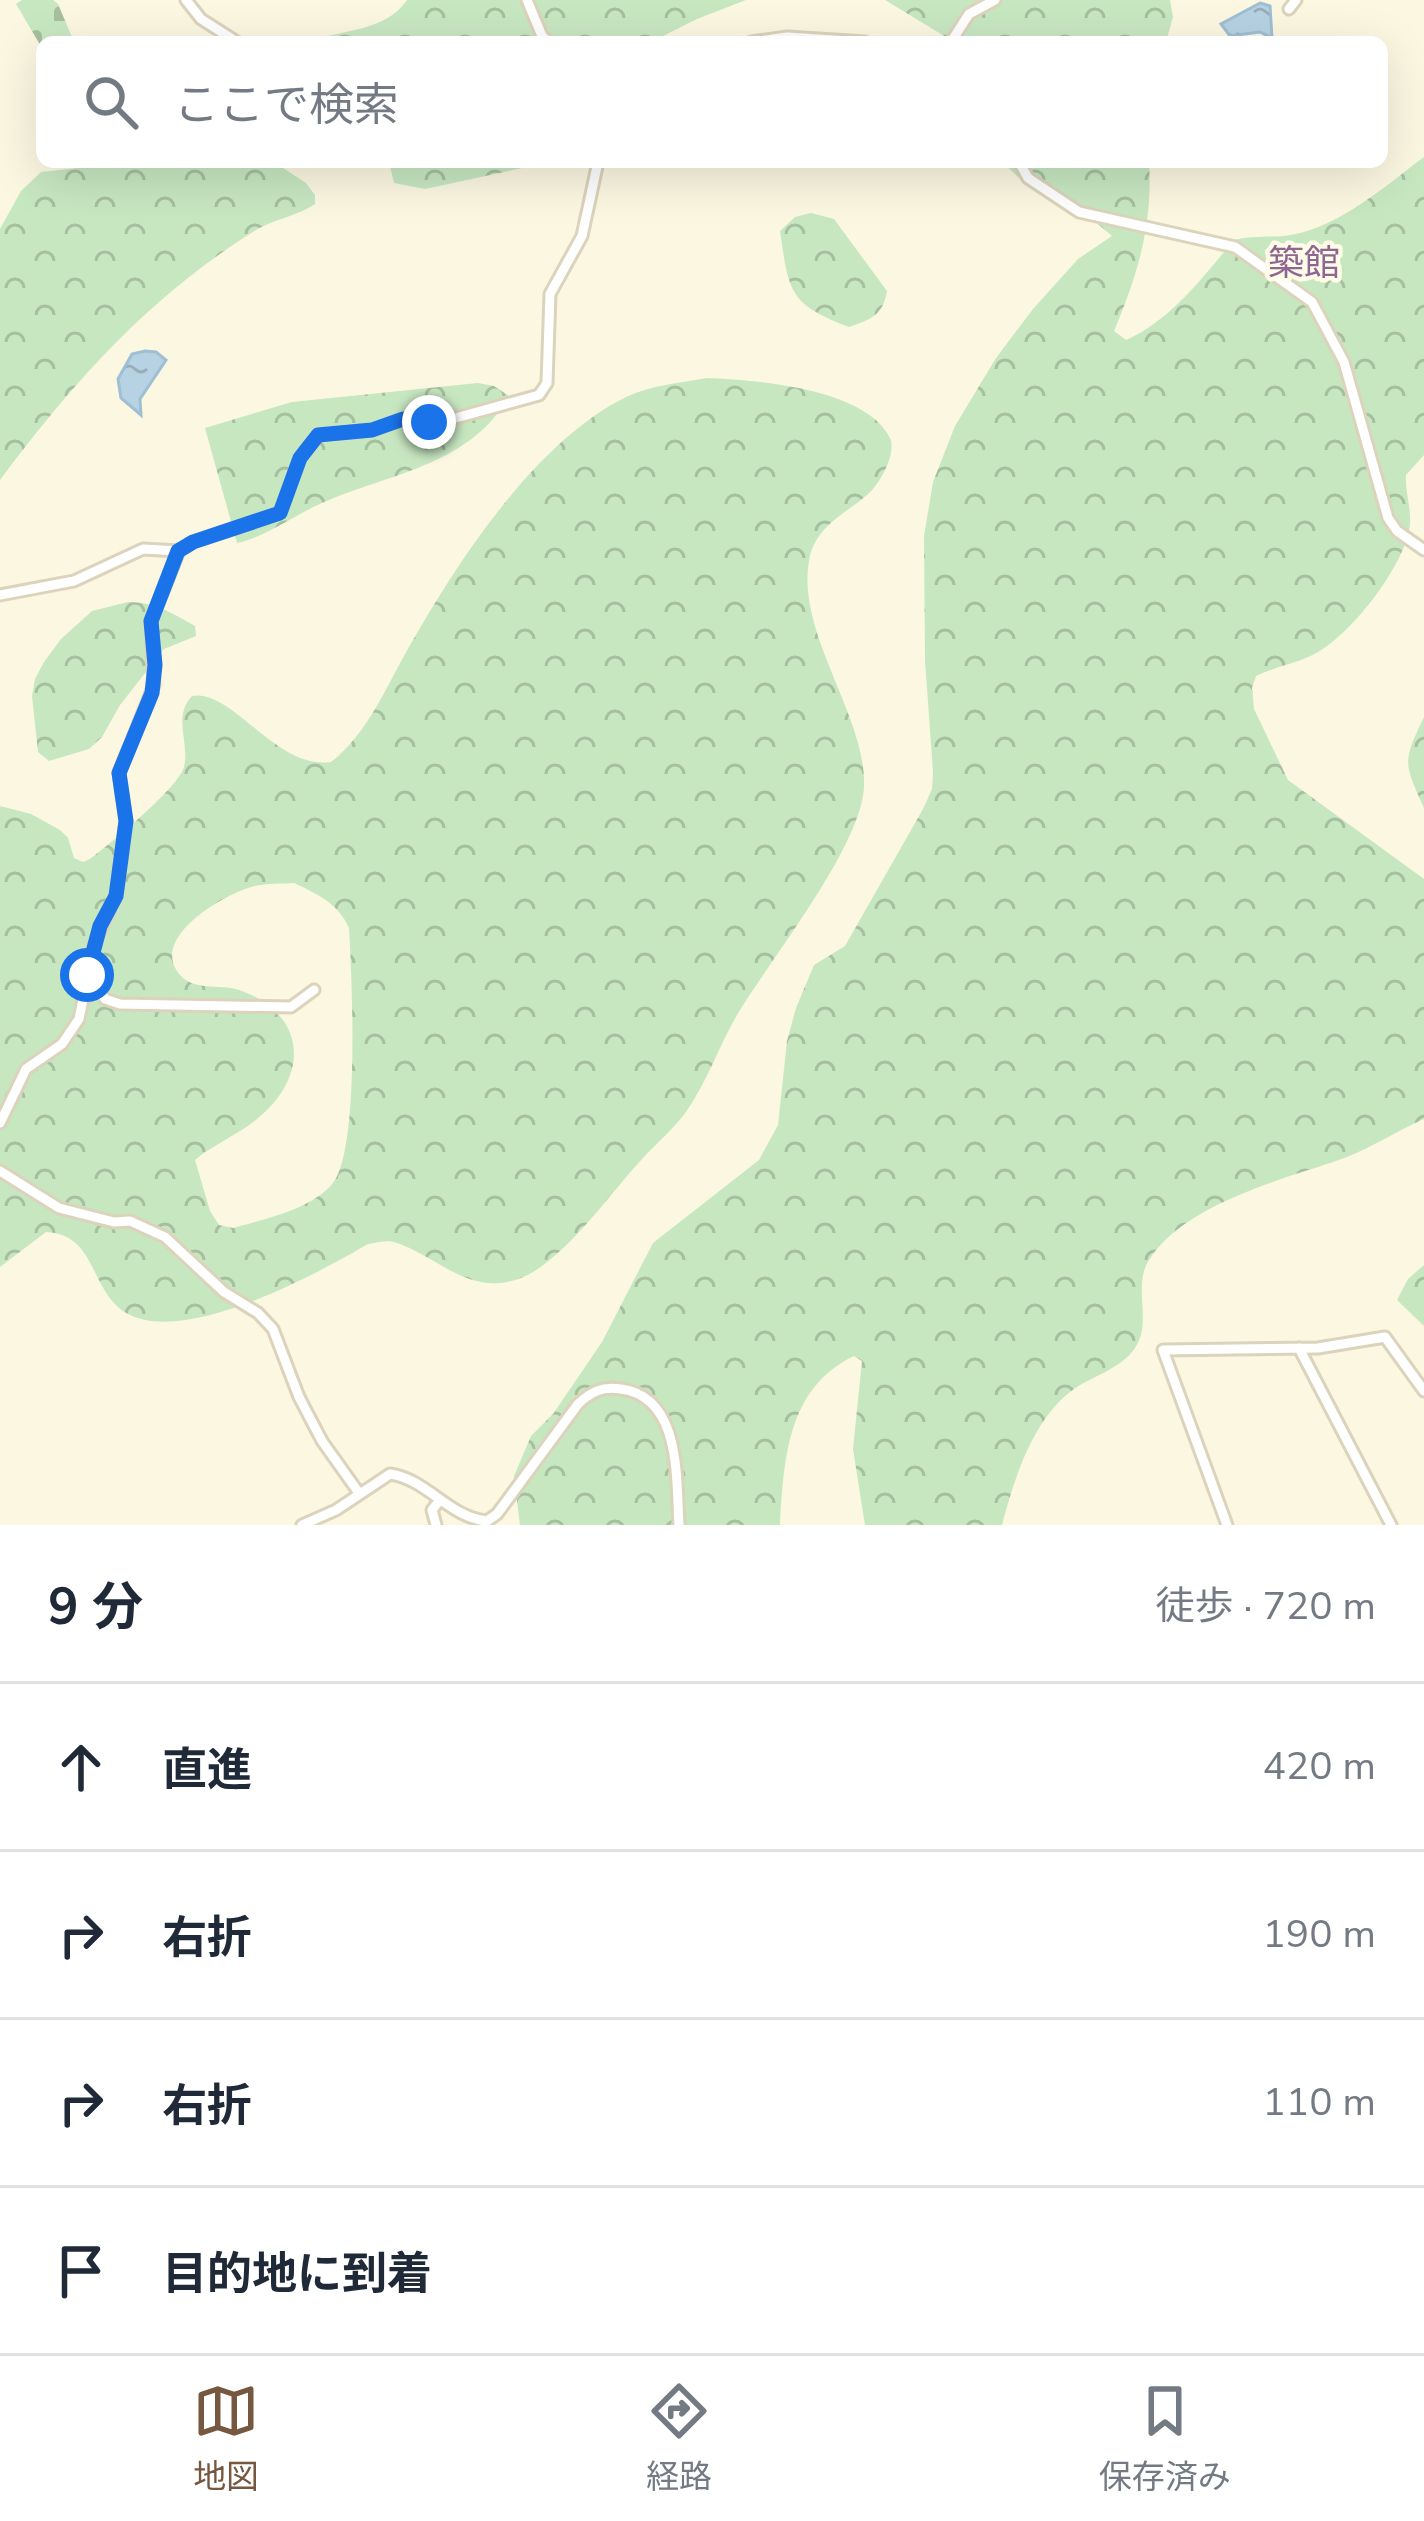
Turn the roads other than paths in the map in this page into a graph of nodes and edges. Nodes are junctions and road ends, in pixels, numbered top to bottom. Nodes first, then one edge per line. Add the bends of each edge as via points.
1 (186, 0) edge
2 (527, 0) edge
3 (995, 0) edge
4 (228, 36) edge
5 (542, 36) edge
6 (955, 36) edge
7 (597, 168) edge
8 (1022, 168) edge
9 (1424, 550) edge
10 (178, 551) junction
11 (0, 595) edge
12 (88, 971) junction
13 (314, 990) dead end
14 (0, 1124) edge
15 (0, 1171) edge
16 (1299, 1348) junction
17 (1424, 1391) edge
18 (359, 1493) junction
19 (440, 1500) junction
20 (302, 1525) edge
21 (436, 1525) edge
22 (679, 1525) edge
23 (1227, 1525) edge
24 (1390, 1525) edge

1 - 4 street
2 - 5 street
3 - 6 street via 969,14
7 - 10 street via 582,236 550,294 548,382 539,395 452,419 318,435 300,458 280,513
8 - 9 street via 1079,212 1235,247 1312,302 1344,362 1388,518
10 - 11 street via 143,549 74,581
10 - 12 street via 151,621 152,693 119,773 126,821 116,896
12 - 13 street via 105,999 119,1004 291,1006
12 - 14 street via 70,1036 26,1069
15 - 18 street via 58,1208 130,1221 165,1237 258,1312 322,1441
16 - 17 street via 1384,1337
16 - 23 street via 1162,1350
16 - 24 street
18 - 19 street via 398,1474
18 - 20 street
19 - 21 street via 432,1510
19 - 22 street via 487,1521 578,1404 616,1388 660,1414 673,1445

